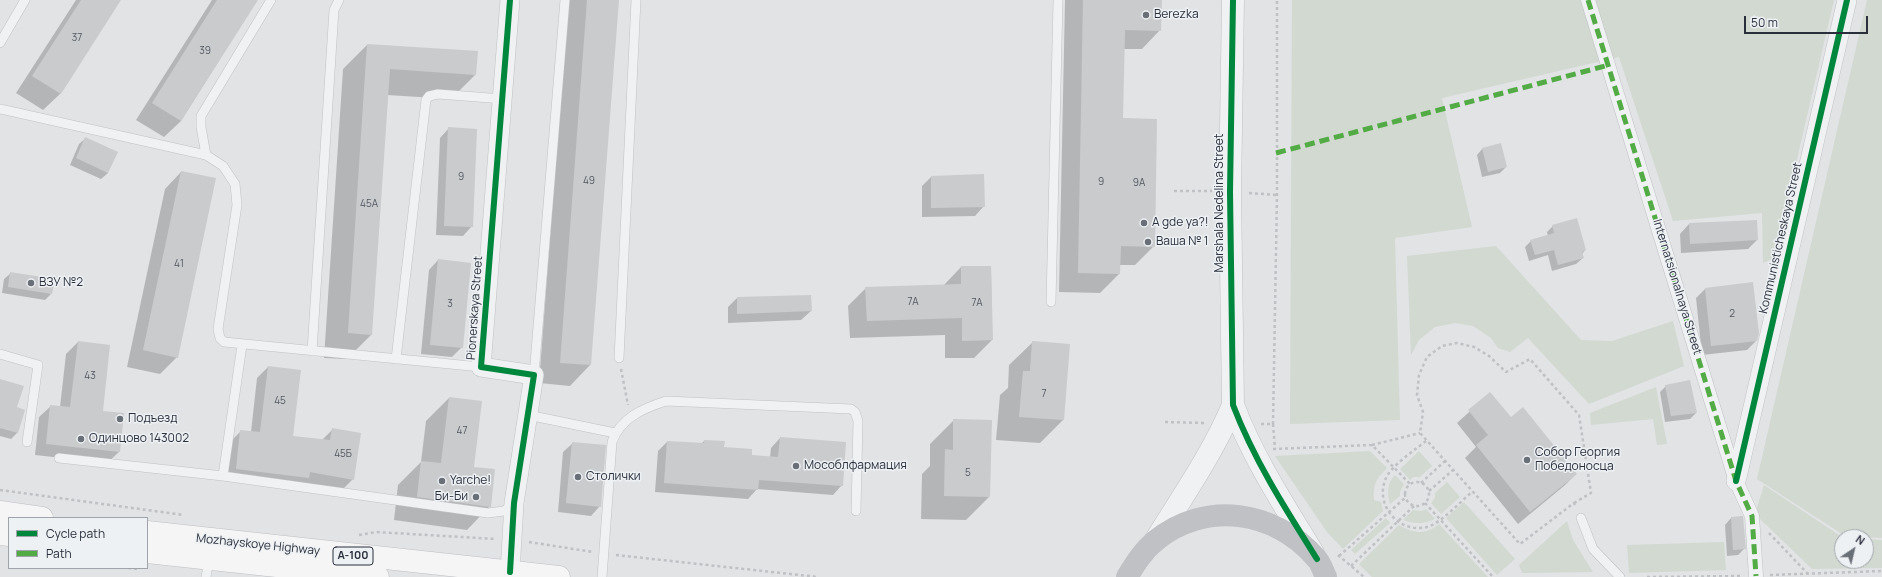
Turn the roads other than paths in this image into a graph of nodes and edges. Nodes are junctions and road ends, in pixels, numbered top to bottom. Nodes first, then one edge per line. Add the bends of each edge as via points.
1 (25, 0) edge
2 (271, 0) edge
3 (339, 0) edge
4 (510, 0) edge
5 (565, 0) edge
6 (636, 0) edge
7 (1058, 0) edge
8 (1233, 0) edge
9 (1588, 0) edge
10 (1847, 0) edge
11 (0, 43) edge
12 (503, 99) junction
13 (0, 109) edge
14 (206, 155) junction
15 (1051, 302) dead end
16 (242, 345) junction
17 (312, 351) junction
18 (0, 354) edge
19 (619, 358) road end
20 (396, 359) junction
21 (481, 367) junction
22 (534, 375) junction
23 (1233, 405) junction
24 (528, 416) junction
25 (615, 433) junction
26 (27, 442) dead end
27 (59, 458) dead end
28 (223, 476) junction
29 (1736, 481) junction
30 (514, 503) junction
31 (856, 511) dead end
32 (0, 512) edge
33 (35, 517) edge
34 (1581, 518) road end
35 (148, 532) edge
36 (1155, 541) junction
37 (148, 552) edge
38 (1322, 568) edge
39 (208, 569) edge
40 (510, 572) junction
41 (1756, 576) dead end
42 (378, 577) edge
43 (560, 577) edge
44 (602, 577) edge
45 (1127, 577) edge
46 (1620, 577) edge

1 - 11 lane
2 - 14 lane via 201,116
3 - 17 lane via 334,10
4 - 12 street, Pionerskaya Street
5 - 22 lane
6 - 19 lane
7 - 15 lane
8 - 23 street, Marshala Nedelina Street via 1230,192
9 - 29 street, Internatsionalnaya Street
10 - 29 street, Kommunisticheskaya Street
12 - 20 lane via 438,94 428,96 426,100
12 - 21 street, Pionerskaya Street
13 - 14 lane
14 - 16 lane via 224,166 235,184 237,205 218,334 224,342
16 - 17 lane
16 - 28 lane
17 - 20 lane
18 - 26 lane via 38,365
20 - 21 lane
21 - 22 street, Pionerskaya Street
22 - 24 street
23 - 36 street via 1200,470
23 - 38 street via 1275,491
24 - 25 lane
24 - 30 street
25 - 31 lane via 630,417 666,401 851,409 858,421
25 - 44 lane via 612,442
27 - 28 lane
28 - 30 lane via 488,513 504,511
29 - 41 street, Internatsionalnaya Street via 1752,516
30 - 40 street
32 - 33 main road
34 - 46 lane via 1593,549
35 - 40 main road, Mozhayskoye Highway / А-100
36 - 38 main road via 1188,522 1210,516 1240,515 1269,523 1296,538
36 - 45 main road via 1137,560
37 - 39 main road, Mozhayskoye Highway / А-100
39 - 42 main road, Mozhayskoye Highway / А-100
40 - 43 main road, Mozhayskoye Highway / А-100

